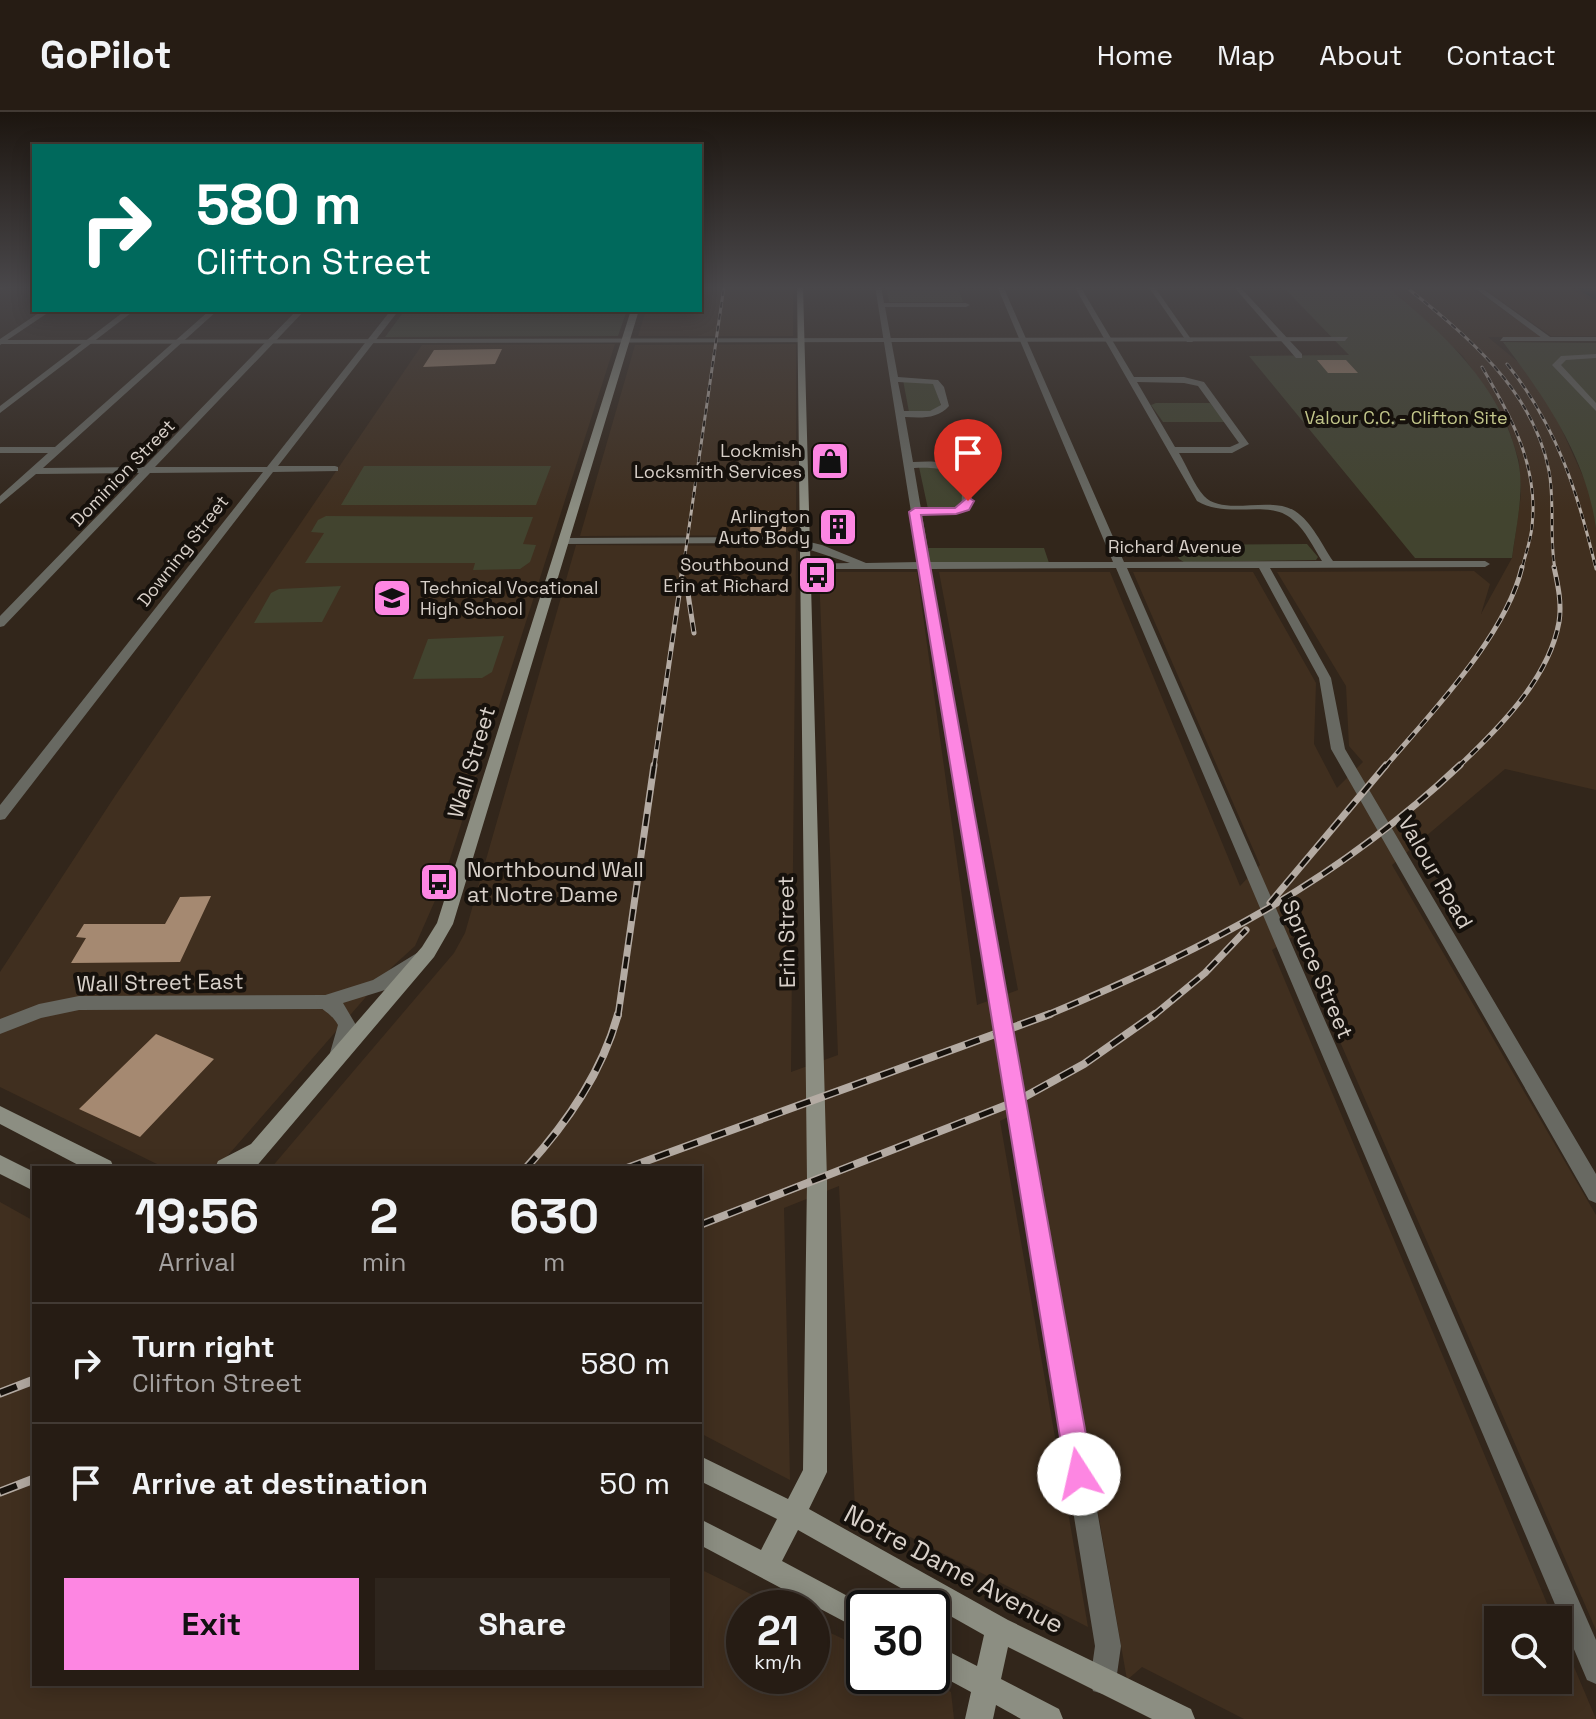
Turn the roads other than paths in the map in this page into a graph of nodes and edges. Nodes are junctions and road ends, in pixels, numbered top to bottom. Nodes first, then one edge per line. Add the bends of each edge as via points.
1 (64, 361) edge
2 (156, 361) edge
3 (253, 361) edge
4 (355, 361) edge
5 (620, 361) edge
6 (801, 361) edge
7 (889, 361) edge
8 (1033, 361) edge
9 (1121, 361) edge
10 (1561, 361) edge
11 (892, 379) junction
12 (1132, 379) junction
13 (1596, 408) edge
14 (0, 410) edge
15 (899, 414) junction
16 (0, 450) edge
17 (56, 450) junction
18 (1173, 450) junction
19 (908, 465) junction
20 (335, 469) dead end
21 (147, 470) junction
22 (270, 470) junction
23 (34, 471) junction
24 (0, 501) edge
25 (915, 512) junction
26 (565, 541) junction
27 (805, 543) junction
28 (1485, 564) dead end
29 (1118, 565) junction
30 (1263, 565) junction
31 (1330, 565) junction
32 (805, 566) junction
33 (865, 566) junction
34 (924, 566) junction
35 (0, 623) edge
36 (0, 815) edge
37 (428, 952) junction
38 (325, 1002) junction
39 (0, 1027) edge
40 (338, 1057) junction
41 (0, 1115) edge
42 (256, 1152) junction
43 (0, 1164) edge
44 (100, 1166) edge
45 (228, 1166) edge
46 (245, 1166) edge
47 (32, 1181) edge
48 (1596, 1193) edge
49 (702, 1469) edge
50 (793, 1514) junction
51 (702, 1532) edge
52 (767, 1565) junction
53 (846, 1609) edge
54 (999, 1629) junction
55 (950, 1666) edge
56 (1596, 1671) edge
57 (1103, 1681) junction
58 (985, 1686) junction
59 (979, 1719) edge
60 (1049, 1719) edge
61 (1181, 1719) edge

1 - 14 street
2 - 17 street
3 - 21 street, Dominion Street
4 - 22 street, Downing Street
5 - 26 main road, Wall Street
6 - 27 main road, Erin Street
7 - 11 street
8 - 29 street, Spruce Street
9 - 12 street
10 - 13 street via 1556,365
11 - 15 street
11 - 15 street via 937,383 945,406 933,414
12 - 18 street
12 - 18 street via 1201,384 1244,444 1232,450
15 - 19 street
16 - 17 street
17 - 23 street
18 - 31 street via 1205,503 1290,512
19 - 25 street
19 - 25 street via 957,469 968,501 956,511
20 - 22 street
21 - 22 street
21 - 23 street
21 - 35 street, Dominion Street
22 - 36 street, Downing Street
23 - 24 street
25 - 34 street
26 - 27 street, Richard Avenue
26 - 37 main road, Wall Street via 450,911
27 - 32 main road, Erin Street
27 - 33 street, Richard Avenue
28 - 31 street, Richard Avenue
29 - 30 street, Richard Avenue
29 - 34 street, Richard Avenue
29 - 56 street, Spruce Street
30 - 31 street, Richard Avenue
30 - 48 street, Valour Road via 1325,678 1338,749
32 - 33 street, Richard Avenue
32 - 50 main road, Erin Street via 817,1181 815,1472
33 - 34 street, Richard Avenue
34 - 57 street via 1108,1646
37 - 38 street, Wall Street East via 379,985
37 - 40 main road, Wall Street
38 - 39 street, Wall Street East via 79,1003
38 - 40 street via 338,1009 347,1025
40 - 42 main road, Wall Street
41 - 44 main road
42 - 45 main road
42 - 46 main road, Wall Street
43 - 47 main road
49 - 50 main road, Notre Dame Avenue
50 - 52 main road, Erin Street
50 - 54 main road, Notre Dame Avenue
51 - 52 main road
52 - 53 main road
54 - 57 main road, Notre Dame Avenue
54 - 58 main road
55 - 58 main road
57 - 61 main road, Notre Dame Avenue
58 - 59 main road
58 - 60 main road

